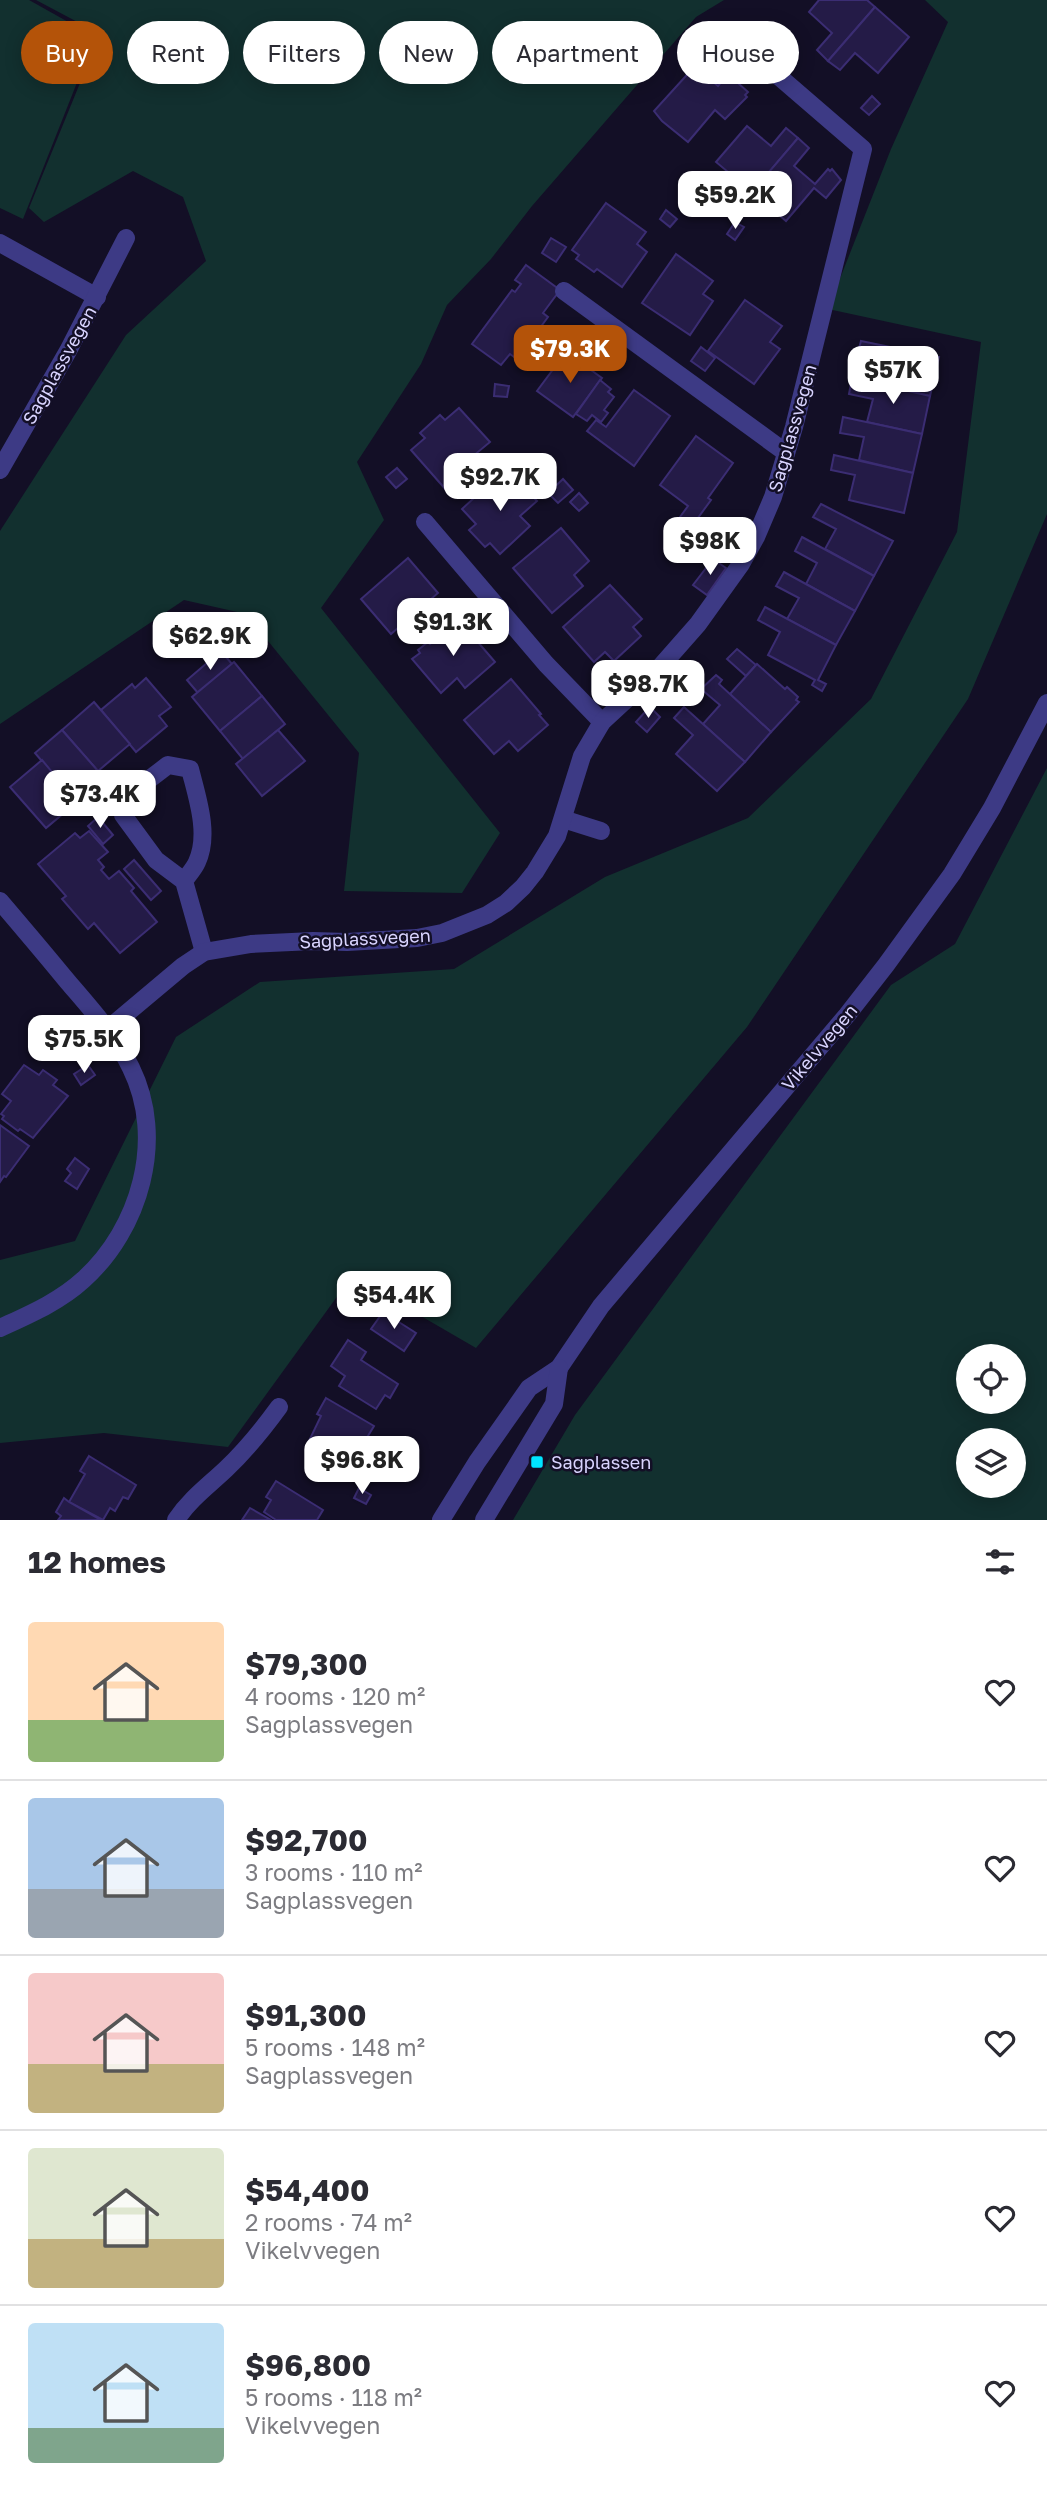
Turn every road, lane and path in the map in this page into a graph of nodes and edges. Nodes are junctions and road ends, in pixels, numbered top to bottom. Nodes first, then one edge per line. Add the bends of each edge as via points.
1 (788, 84) edge
2 (127, 238) dead end
3 (0, 243) edge
4 (564, 291) dead end
5 (97, 297) junction
6 (785, 452) junction
7 (0, 470) edge
8 (425, 522) dead end
9 (1047, 703) edge
10 (602, 722) junction
11 (563, 819) junction
12 (601, 831) dead end
13 (184, 881) junction
14 (0, 901) edge
15 (204, 952) junction
16 (108, 1029) junction
17 (0, 1328) edge
18 (559, 1368) junction
19 (279, 1406) dead end
20 (176, 1520) edge
21 (441, 1520) edge
22 (484, 1520) edge

1 - 6 street, Sagplassvegen via 863,149
2 - 5 street, Sagplassvegen
3 - 5 street, Sagplassvegen
4 - 6 street
5 - 7 street, Sagplassvegen
6 - 10 street, Sagplassvegen via 756,537 727,585 654,674
8 - 10 street
9 - 18 street, Vikelvvegen via 952,874 886,965 601,1306
10 - 11 street, Sagplassvegen via 582,756
11 - 12 street
11 - 15 street, Sagplassvegen via 546,856 515,895 487,915 442,933 347,942 251,944
13 - 13 street via 197,863 201,847 201,810 190,769 168,765 126,797 123,815 156,860
13 - 15 street
14 - 16 street
15 - 16 street, Sagplassvegen
16 - 17 street via 134,1076 147,1122 147,1155 134,1207 105,1256 84,1279 69,1292
18 - 21 street, Vikelvvegen via 529,1388
18 - 22 street, Vikelvvegen via 554,1404
19 - 20 street via 255,1440

